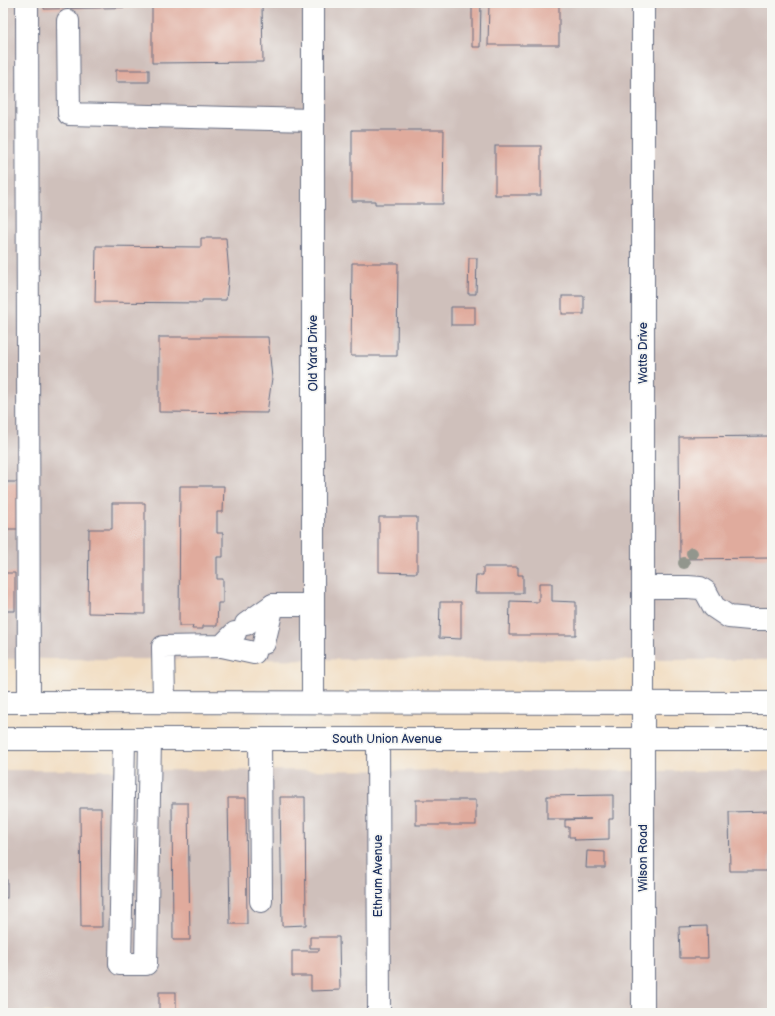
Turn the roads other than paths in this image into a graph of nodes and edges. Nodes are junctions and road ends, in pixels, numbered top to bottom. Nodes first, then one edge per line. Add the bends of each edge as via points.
1 (27, 3) edge
2 (313, 3) edge
3 (643, 3) edge
4 (68, 21) dead end
5 (313, 120) junction
6 (643, 587) junction
7 (273, 605) junction
8 (313, 605) junction
9 (772, 619) edge
10 (234, 635) junction
11 (3, 702) edge
12 (28, 702) junction
13 (164, 702) junction
14 (313, 702) junction
15 (643, 703) junction
16 (772, 703) edge
17 (3, 738) edge
18 (124, 739) junction
19 (150, 739) junction
20 (260, 739) junction
21 (378, 739) junction
22 (643, 739) junction
23 (772, 739) edge
24 (261, 901) dead end
25 (379, 1013) edge
26 (643, 1013) edge

1 - 12 street
2 - 5 street, Old Yard Drive
3 - 6 street, Watts Drive
4 - 5 street via 69,114
5 - 8 street, Old Yard Drive
6 - 9 street via 700,588 706,592 714,607 729,617
6 - 15 street, Watts Drive
7 - 8 street
7 - 10 street
7 - 10 street via 259,648
8 - 14 street, Old Yard Drive
10 - 13 street via 163,647
11 - 12 street
12 - 13 street
13 - 14 street
14 - 15 street
15 - 16 street
15 - 22 street, Wilson Road
17 - 18 street, South Union Avenue
18 - 19 street, South Union Avenue
18 - 19 street via 120,964 146,964
19 - 20 street, South Union Avenue
20 - 21 street, South Union Avenue
20 - 24 street
21 - 22 street, South Union Avenue
21 - 25 street, Ethrum Avenue
22 - 23 street, South Union Avenue
22 - 26 street, Wilson Road

